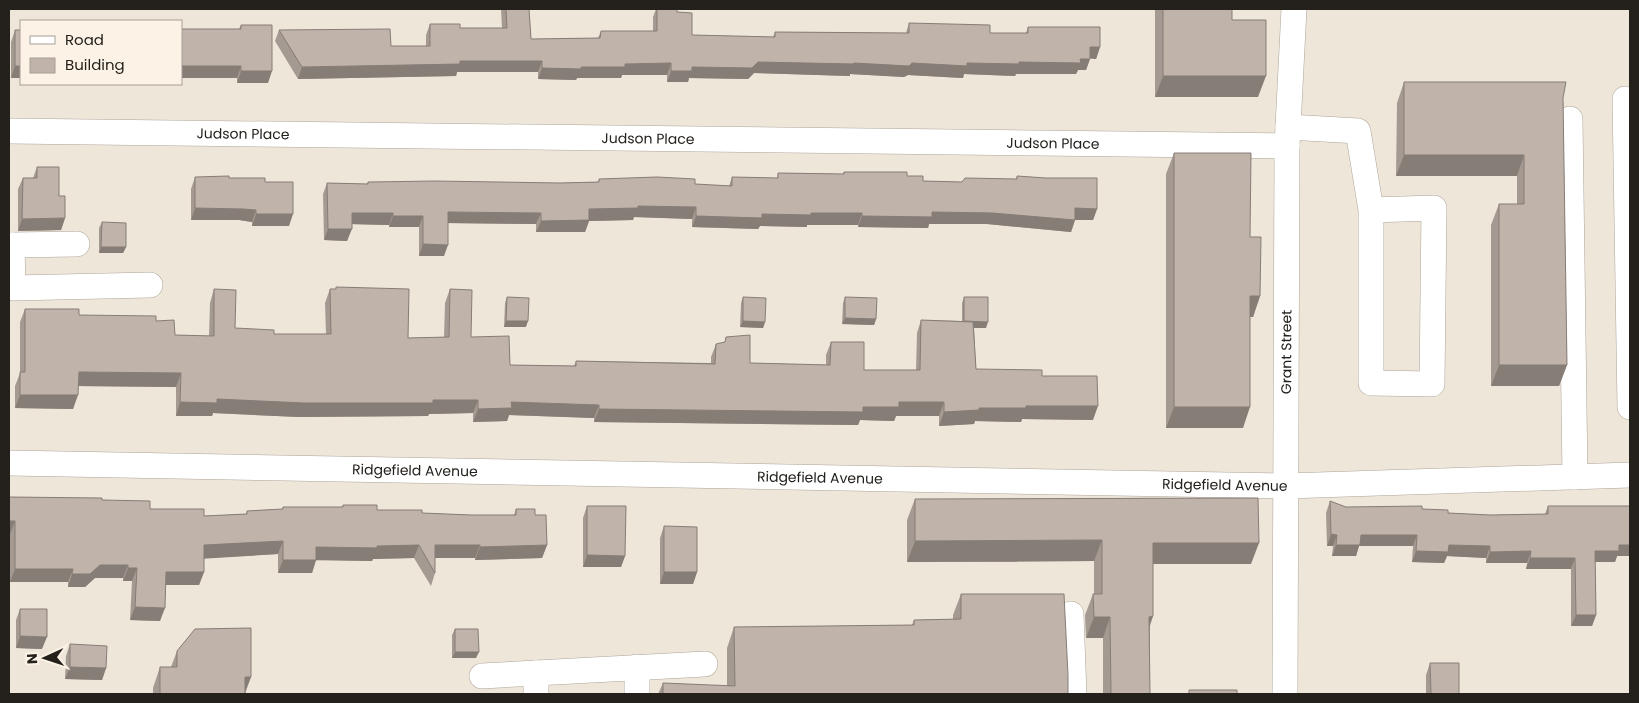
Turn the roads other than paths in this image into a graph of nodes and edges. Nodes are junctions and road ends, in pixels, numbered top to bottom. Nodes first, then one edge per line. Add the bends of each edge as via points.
1 (1294, 9) edge
2 (1625, 99) dead end
3 (1570, 119) dead end
4 (9, 131) edge
5 (1288, 137) junction
6 (1371, 210) junction
7 (77, 244) dead end
8 (10, 245) edge
9 (150, 285) dead end
10 (1630, 401) edge
11 (9, 463) edge
12 (1630, 475) edge
13 (1576, 477) junction
14 (1286, 486) junction
15 (1071, 614) dead end
16 (705, 664) dead end
17 (637, 667) junction
18 (482, 676) dead end
19 (536, 684) edge
20 (637, 694) edge
21 (1074, 694) edge
22 (1285, 694) edge

1 - 5 street, Grant Street
2 - 10 street
3 - 13 street
4 - 5 street, Judson Place
5 - 6 street, Judson Place via 1358,131
5 - 14 street, Grant Street
6 - 6 street via 1371,383 1432,384 1434,208
7 - 8 street
8 - 9 street via 12,288
11 - 14 street, Ridgefield Avenue
12 - 13 street, Ridgefield Avenue
13 - 14 street, Ridgefield Avenue
14 - 22 street, Grant Street
15 - 21 street
16 - 17 street
17 - 19 street
17 - 20 street
18 - 19 street

